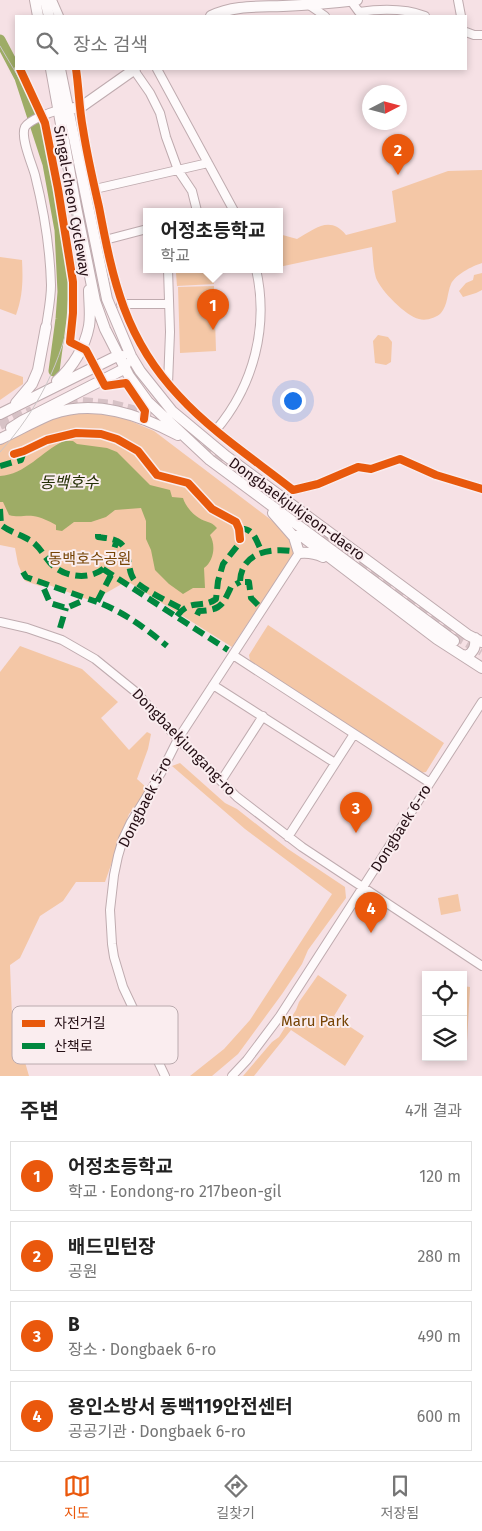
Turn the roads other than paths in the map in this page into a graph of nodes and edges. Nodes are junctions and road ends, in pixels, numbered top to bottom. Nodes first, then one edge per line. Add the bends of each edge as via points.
1 (35, 0) edge
2 (45, 0) edge
3 (52, 0) edge
4 (354, 0) edge
5 (458, 0) edge
6 (309, 5) junction
7 (356, 14) edge
8 (38, 15) edge
9 (49, 15) edge
10 (59, 15) edge
11 (213, 15) edge
12 (324, 15) edge
13 (421, 15) edge
14 (461, 15) edge
15 (467, 32) edge
16 (482, 35) edge
17 (51, 70) edge
18 (60, 70) edge
19 (76, 70) edge
20 (133, 70) edge
21 (135, 70) edge
22 (158, 70) edge
23 (81, 107) junction
24 (64, 110) junction
25 (208, 163) junction
26 (178, 170) junction
27 (95, 189) junction
28 (196, 208) edge
29 (232, 208) edge
30 (143, 230) edge
31 (105, 240) junction
32 (168, 273) edge
33 (257, 273) edge
34 (89, 274) junction
35 (121, 304) junction
36 (168, 304) junction
37 (46, 327) joint
38 (117, 356) junction
39 (131, 356) junction
40 (124, 368) junction
41 (78, 374) junction
42 (168, 384) junction
43 (49, 388) junction
44 (68, 398) junction
45 (13, 407) junction
46 (0, 414) edge
47 (216, 430) junction
48 (0, 437) edge
49 (189, 441) junction
50 (210, 460) junction
51 (482, 489) edge
52 (273, 513) junction
53 (300, 553) junction
54 (336, 563) junction
55 (0, 622) edge
56 (454, 640) dead end
57 (478, 640) edge
58 (233, 655) junction
59 (462, 655) junction
60 (482, 668) edge
61 (214, 685) junction
62 (482, 702) edge
63 (263, 716) junction
64 (354, 734) junction
65 (178, 739) junction
66 (335, 763) junction
67 (221, 781) junction
68 (430, 782) junction
69 (288, 836) junction
70 (364, 887) junction
71 (482, 966) edge
72 (132, 1006) edge
73 (159, 1064) edge
74 (165, 1076) edge
75 (232, 1076) edge

1 - 8 main road
2 - 9 main road
3 - 10 street
4 - 6 main road
4 - 7 street
5 - 14 street
6 - 11 main road via 239,7
6 - 12 street
7 - 13 street via 382,9
15 - 16 street
17 - 24 main road
18 - 24 main road
19 - 23 street
20 - 23 main road
21 - 26 street via 160,113
22 - 25 street
23 - 24 main road
23 - 27 street
24 - 34 main road
24 - 37 street via 48,113 29,124 25,127 24,136 42,207 49,255 51,287
24 - 39 main road, Dongbaekjukjeon-daero via 107,299
25 - 26 street
25 - 29 street
26 - 27 street
26 - 28 street via 192,191
27 - 31 street
30 - 31 street
31 - 35 street
32 - 36 street
33 - 47 street via 261,305 255,358 244,388
34 - 38 main road, Dongbaekjukjeon-daero via 95,301
34 - 43 main road via 89,326 82,348 63,376
35 - 36 street
35 - 42 street via 142,348
36 - 42 street
37 - 45 main road via 38,370 32,384
38 - 39 main road
38 - 40 main road, Dongbaekjukjeon-daero
38 - 41 main road
39 - 40 main road
39 - 57 main road, Dongbaekjukjeon-daero via 172,411 226,456
40 - 44 main road
40 - 49 main road, Dongbaekjukjeon-daero via 148,402
41 - 43 main road
41 - 44 main road via 86,378
42 - 47 street
43 - 45 main road
44 - 48 main road via 22,421
45 - 46 main road
47 - 51 street via 293,490 318,484 358,467 371,469 400,459 436,475
48 - 49 main road via 53,414 95,408 136,416
49 - 50 main road, Dongbaekjukjeon-daero
50 - 52 main road, Dongbaekjukjeon-daero
50 - 56 main road, Dongbaekjukjeon-daero
52 - 53 main road via 294,537
52 - 54 main road, Dongbaekjukjeon-daero
53 - 54 main road via 316,553
53 - 58 street, Dongbaek 5-ro
54 - 59 main road, Dongbaekjukjeon-daero
55 - 65 street, Dongbaekjungang-ro via 57,638 95,658 138,693
57 - 59 main road via 468,656
58 - 61 street, Dongbaek 5-ro
58 - 64 street
59 - 60 main road, Dongbaekjukjeon-daero
61 - 63 street
61 - 65 street, Dongbaek 5-ro
62 - 68 street, Dongbaek 6-ro
63 - 66 street
63 - 67 street
64 - 66 street
64 - 68 street
65 - 67 street, Dongbaekjungang-ro
65 - 72 street, Dongbaek 5-ro via 123,839 114,875 110,910 112,944 123,987
66 - 69 street
67 - 69 street, Dongbaekjungang-ro
68 - 70 street, Dongbaek 6-ro
69 - 70 street, Dongbaekjungang-ro
70 - 71 street, Dongbaekjungang-ro
70 - 75 street, Dongbaek 6-ro via 280,1016
73 - 74 street, Dongbaek 5-ro

